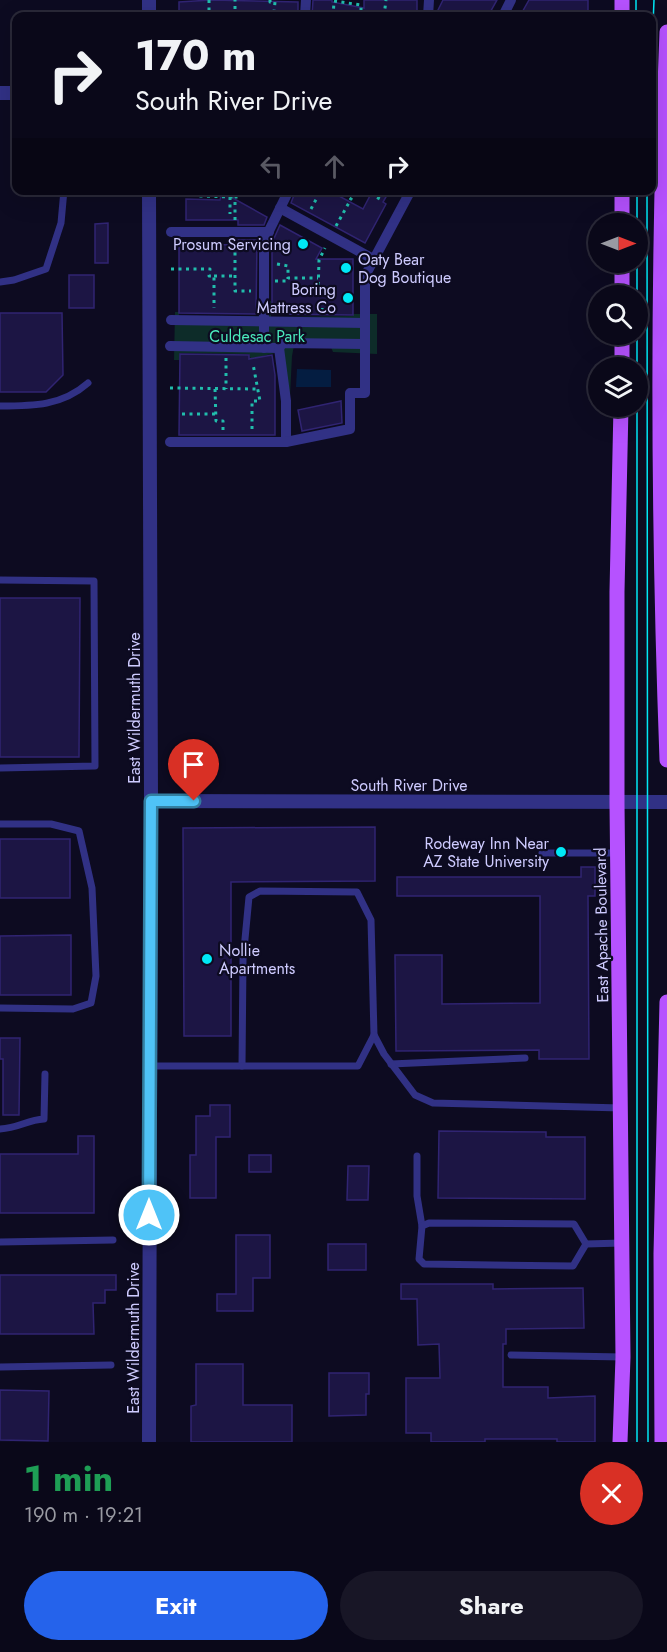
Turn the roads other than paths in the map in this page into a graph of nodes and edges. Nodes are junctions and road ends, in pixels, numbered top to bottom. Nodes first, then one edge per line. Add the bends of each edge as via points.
1 (667, 32) edge
2 (64, 195) edge
3 (149, 195) edge
4 (286, 195) edge
5 (408, 195) edge
6 (622, 195) edge
7 (280, 208) junction
8 (622, 213) edge
9 (171, 232) dead end
10 (269, 232) junction
11 (373, 260) junction
12 (0, 282) edge
13 (171, 320) dead end
14 (264, 321) junction
15 (365, 323) junction
16 (365, 344) junction
17 (171, 346) dead end
18 (264, 348) junction
19 (279, 348) junction
20 (88, 383) dead end
21 (0, 406) edge
22 (621, 417) edge
23 (170, 442) dead end
24 (286, 442) junction
25 (664, 444) edge
26 (664, 496) edge
27 (0, 580) edge
28 (664, 604) edge
29 (665, 665) edge
30 (667, 760) edge
31 (0, 768) edge
32 (151, 801) junction
33 (667, 802) edge
34 (617, 803) junction
35 (0, 824) edge
36 (618, 852) junction
37 (542, 853) dead end
38 (667, 1002) edge
39 (0, 1008) edge
40 (374, 1035) junction
41 (525, 1058) dead end
42 (391, 1064) junction
43 (150, 1066) junction
44 (242, 1066) junction
45 (45, 1074) dead end
46 (666, 1104) edge
47 (621, 1108) junction
48 (0, 1129) edge
49 (417, 1156) dead end
50 (422, 1226) junction
51 (113, 1240) dead end
52 (0, 1242) edge
53 (622, 1243) junction
54 (586, 1244) junction
55 (511, 1354) dead end
56 (623, 1357) junction
57 (111, 1365) dead end
58 (0, 1367) edge
59 (149, 1442) edge
60 (620, 1442) edge
61 (662, 1442) edge

1 - 25 main road via 663,136
2 - 12 lane via 61,223 46,269
3 - 32 street, East Wildermuth Drive
4 - 7 street
5 - 11 street
6 - 8 main road
7 - 10 street
7 - 11 street
9 - 10 street
10 - 14 street via 264,241
11 - 15 street via 365,276
13 - 14 street
14 - 15 street
14 - 18 street
15 - 16 street
16 - 19 street via 283,343
16 - 24 street via 365,393 350,393 350,429
17 - 18 street
18 - 19 street
19 - 24 street via 286,401
20 - 21 lane via 50,404
22 - 34 main road, East Apache Boulevard
23 - 24 street
25 - 26 main road
26 - 28 main road
27 - 31 lane via 94,581 95,766
28 - 29 main road
29 - 30 main road
32 - 34 street, South River Drive
32 - 43 street, East Wildermuth Drive
33 - 34 street, South River Drive
34 - 36 main road, East Apache Boulevard
35 - 39 lane via 51,824 79,831 92,888 96,976 91,1003 73,1010
36 - 37 lane
36 - 47 main road, East Apache Boulevard
38 - 46 main road
40 - 42 lane
40 - 44 lane via 358,1066
40 - 44 lane via 371,920 357,892 260,891 249,897 243,960
41 - 42 lane
42 - 47 lane via 415,1095 434,1103
43 - 44 lane
43 - 59 street, East Wildermuth Drive
45 - 48 lane via 44,1119
46 - 61 main road via 661,1254
47 - 53 main road, East Apache Boulevard
49 - 50 lane
50 - 54 lane via 574,1224
50 - 54 lane via 419,1254 424,1264 573,1266
51 - 52 lane
53 - 54 lane
53 - 56 main road, East Apache Boulevard
55 - 56 lane
56 - 60 main road, East Apache Boulevard
57 - 58 lane

